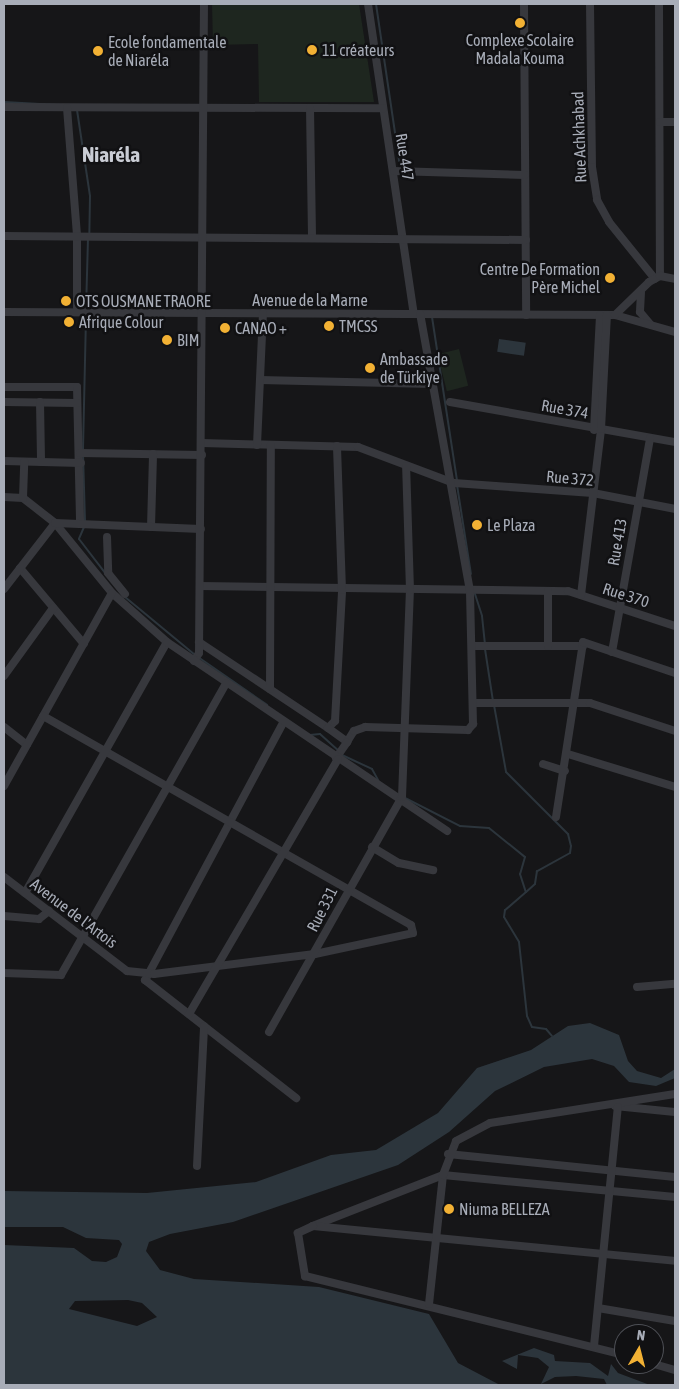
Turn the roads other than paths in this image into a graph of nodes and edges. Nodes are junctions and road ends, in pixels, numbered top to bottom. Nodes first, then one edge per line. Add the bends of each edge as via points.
1 (204, 4) edge
2 (368, 4) edge
3 (524, 4) edge
4 (590, 4) edge
5 (659, 4) edge
6 (4, 108) edge
7 (67, 108) junction
8 (206, 108) junction
9 (310, 108) junction
10 (384, 108) junction
11 (660, 122) junction
12 (675, 122) edge
13 (394, 171) junction
14 (525, 175) junction
15 (4, 236) edge
16 (77, 236) junction
17 (205, 237) junction
18 (312, 238) junction
19 (403, 239) junction
20 (526, 240) junction
21 (658, 278) junction
22 (675, 279) edge
23 (641, 292) junction
24 (4, 312) edge
25 (77, 312) junction
26 (204, 313) junction
27 (263, 313) junction
28 (417, 314) junction
29 (526, 315) junction
30 (608, 315) junction
31 (652, 326) junction
32 (675, 332) edge
33 (260, 380) junction
34 (433, 384) junction
35 (4, 387) edge
36 (4, 402) edge
37 (40, 402) junction
38 (77, 402) junction
39 (450, 402) dead end
40 (592, 428) junction
41 (601, 429) junction
42 (597, 437) junction
43 (650, 438) junction
44 (675, 442) edge
45 (202, 443) junction
46 (257, 444) junction
47 (271, 445) junction
48 (337, 446) junction
49 (80, 453) junction
50 (153, 454) junction
51 (202, 455) junction
52 (4, 461) edge
53 (24, 462) junction
54 (41, 462) junction
55 (80, 463) junction
56 (406, 466) junction
57 (455, 483) junction
58 (592, 493) junction
59 (4, 497) edge
60 (23, 498) junction
61 (639, 502) junction
62 (675, 509) edge
63 (55, 523) junction
64 (80, 524) junction
65 (151, 527) junction
66 (201, 529) junction
67 (107, 537) dead end
68 (20, 568) junction
69 (104, 576) junction
70 (8, 577) edge
71 (200, 586) junction
72 (4, 588) edge
73 (271, 588) junction
74 (342, 590) junction
75 (410, 590) junction
76 (470, 591) junction
77 (548, 591) junction
78 (112, 593) junction
79 (125, 594) dead end
80 (581, 595) junction
81 (53, 608) junction
82 (620, 608) junction
83 (675, 626) edge
84 (167, 642) junction
85 (199, 642) junction
86 (84, 644) junction
87 (472, 646) junction
88 (548, 646) junction
89 (583, 646) junction
90 (612, 652) junction
91 (196, 657) junction
92 (675, 673) edge
93 (4, 676) edge
94 (226, 683) junction
95 (270, 689) junction
96 (474, 703) junction
97 (575, 703) junction
98 (43, 716) junction
99 (283, 723) junction
100 (4, 727) edge
101 (328, 728) junction
102 (406, 728) junction
103 (675, 731) edge
104 (347, 742) junction
105 (27, 745) junction
106 (109, 751) junction
107 (568, 754) junction
108 (337, 758) junction
109 (543, 764) dead end
110 (565, 771) junction
111 (4, 786) edge
112 (169, 787) junction
113 (675, 788) edge
114 (401, 799) junction
115 (556, 817) dead end
116 (226, 822) junction
117 (447, 831) dead end
118 (372, 847) junction
119 (284, 854) junction
120 (433, 870) dead end
121 (4, 877) edge
122 (348, 890) junction
123 (25, 893) junction
124 (49, 911) junction
125 (4, 916) edge
126 (85, 939) junction
127 (315, 954) junction
128 (219, 966) junction
129 (4, 973) edge
130 (145, 973) junction
131 (675, 984) edge
132 (637, 986) dead end
133 (189, 1014) junction
134 (204, 1026) junction
135 (269, 1032) dead end
136 (675, 1094) edge
137 (296, 1098) dead end
138 (592, 1104) junction
139 (618, 1107) junction
140 (675, 1112) edge
141 (448, 1154) junction
142 (197, 1166) dead end
143 (612, 1170) junction
144 (443, 1175) junction
145 (675, 1177) edge
146 (610, 1191) junction
147 (675, 1197) edge
148 (313, 1226) junction
149 (436, 1238) junction
150 (603, 1253) junction
151 (675, 1261) edge
152 (429, 1304) junction
153 (598, 1308) junction
154 (675, 1321) edge
155 (594, 1346) junction
156 (614, 1352) edge

1 - 8 street
2 - 10 street, Rue 447
3 - 14 street
4 - 21 street, Rue Achkhabad via 592,167 597,200 609,222
5 - 11 street
6 - 7 street
7 - 8 street
7 - 16 street
8 - 9 street
8 - 17 street
9 - 10 street
9 - 18 street
10 - 13 street, Rue 447
11 - 12 street
11 - 21 street
13 - 14 street
13 - 19 street, Rue 447
14 - 20 street
15 - 16 street
16 - 17 street
16 - 25 street
17 - 18 street
17 - 26 street
18 - 19 street
19 - 20 street
19 - 28 street, Rue 447
20 - 29 street
21 - 22 street
21 - 23 street
23 - 30 street
23 - 31 street via 640,312
24 - 25 street, Avenue de la Marne
25 - 26 street, Avenue de la Marne
26 - 27 street, Avenue de la Marne
26 - 45 street
27 - 28 street, Avenue de la Marne
27 - 33 street
28 - 29 street, Avenue de la Marne
28 - 34 street, Rue 447
29 - 30 street, Avenue de la Marne
30 - 31 street, Avenue de la Marne
30 - 40 street
30 - 41 street
31 - 32 street, Avenue de la Marne
33 - 34 street
33 - 46 street
34 - 57 street, Rue 447
35 - 38 street via 77,386
36 - 37 street
37 - 38 street
37 - 54 street
38 - 49 street
39 - 40 street, Rue 374
40 - 41 street, Rue 374
40 - 42 street
41 - 42 street
41 - 43 street, Rue 374
42 - 58 street
43 - 44 street, Rue 374
43 - 61 street, Rue 413
45 - 46 street, Rue 372
45 - 51 street
46 - 47 street, Rue 372
47 - 48 street, Rue 372
47 - 73 street
48 - 56 street, Rue 372 via 358,447
48 - 74 street
49 - 50 street
49 - 55 street
50 - 51 street
50 - 65 street
51 - 66 street
52 - 53 street
53 - 54 street
53 - 60 street
54 - 55 street
55 - 64 street
56 - 57 street, Rue 372
56 - 75 street
57 - 58 street, Rue 372
57 - 76 street, Rue 447
58 - 61 street, Rue 372
58 - 80 street
59 - 60 street
60 - 63 street
61 - 62 street, Rue 372
61 - 82 street, Rue 413
63 - 64 street
63 - 68 street
63 - 69 street
64 - 65 street
65 - 66 street
66 - 71 street
67 - 69 street
68 - 70 street
68 - 81 street
69 - 78 street
69 - 79 street
70 - 72 street
71 - 73 street, Rue 370
71 - 85 street
73 - 74 street, Rue 370
73 - 95 street
74 - 75 street, Rue 370
74 - 101 street via 338,712
75 - 76 street, Rue 370
75 - 102 street
76 - 77 street, Rue 370
76 - 87 street, Rue 447
77 - 80 street, Rue 370
77 - 88 street
78 - 84 street
78 - 86 street
80 - 82 street, Rue 370
81 - 86 street
81 - 93 street
82 - 83 street, Rue 370
82 - 90 street, Rue 413
84 - 91 street
84 - 106 street
85 - 91 street
85 - 95 street
86 - 98 street
87 - 88 street
87 - 96 street, Rue 447
88 - 89 street
89 - 90 street via 583,642
89 - 97 street
90 - 92 street
91 - 94 street
94 - 99 street
94 - 112 street
95 - 101 street
96 - 97 street
96 - 102 street, Rue 447 via 473,724 468,730
97 - 103 street via 590,704
97 - 107 street
98 - 105 street
98 - 106 street
99 - 108 street
99 - 116 street
100 - 105 street
101 - 104 street
102 - 104 street via 364,728 354,731
102 - 114 street
104 - 108 street
105 - 111 street
106 - 112 street
106 - 123 street
107 - 110 street
107 - 113 street
108 - 114 street
108 - 119 street
109 - 110 street
110 - 115 street
112 - 116 street
112 - 126 street
114 - 117 street
114 - 118 street, Rue 331
116 - 119 street
116 - 130 street
118 - 120 street via 399,863
118 - 122 street, Rue 331
119 - 122 street
119 - 128 street
121 - 123 street, Avenue de l'Artois
122 - 127 street, Rue 331
122 - 127 street via 411,925 413,933
123 - 124 street, Avenue de l'Artois
124 - 125 street via 39,919
124 - 126 street, Avenue de l'Artois
126 - 129 street via 61,975
126 - 130 street, Avenue de l'Artois via 127,971
127 - 128 street
127 - 135 street, Rue 331
128 - 130 street
128 - 133 street
130 - 133 street via 145,980
131 - 132 street
133 - 134 street
134 - 137 street
134 - 142 street
136 - 138 street
138 - 139 street
138 - 141 street via 490,1123 456,1141
139 - 140 street
139 - 143 street
141 - 143 street
141 - 144 street
143 - 145 street
143 - 146 street
144 - 146 street
144 - 148 street
144 - 149 street
146 - 147 street
146 - 150 street
148 - 149 street
148 - 152 street via 298,1233 302,1275
149 - 150 street
149 - 152 street
150 - 151 street
150 - 153 street
152 - 155 street
153 - 154 street
153 - 155 street
155 - 156 street

